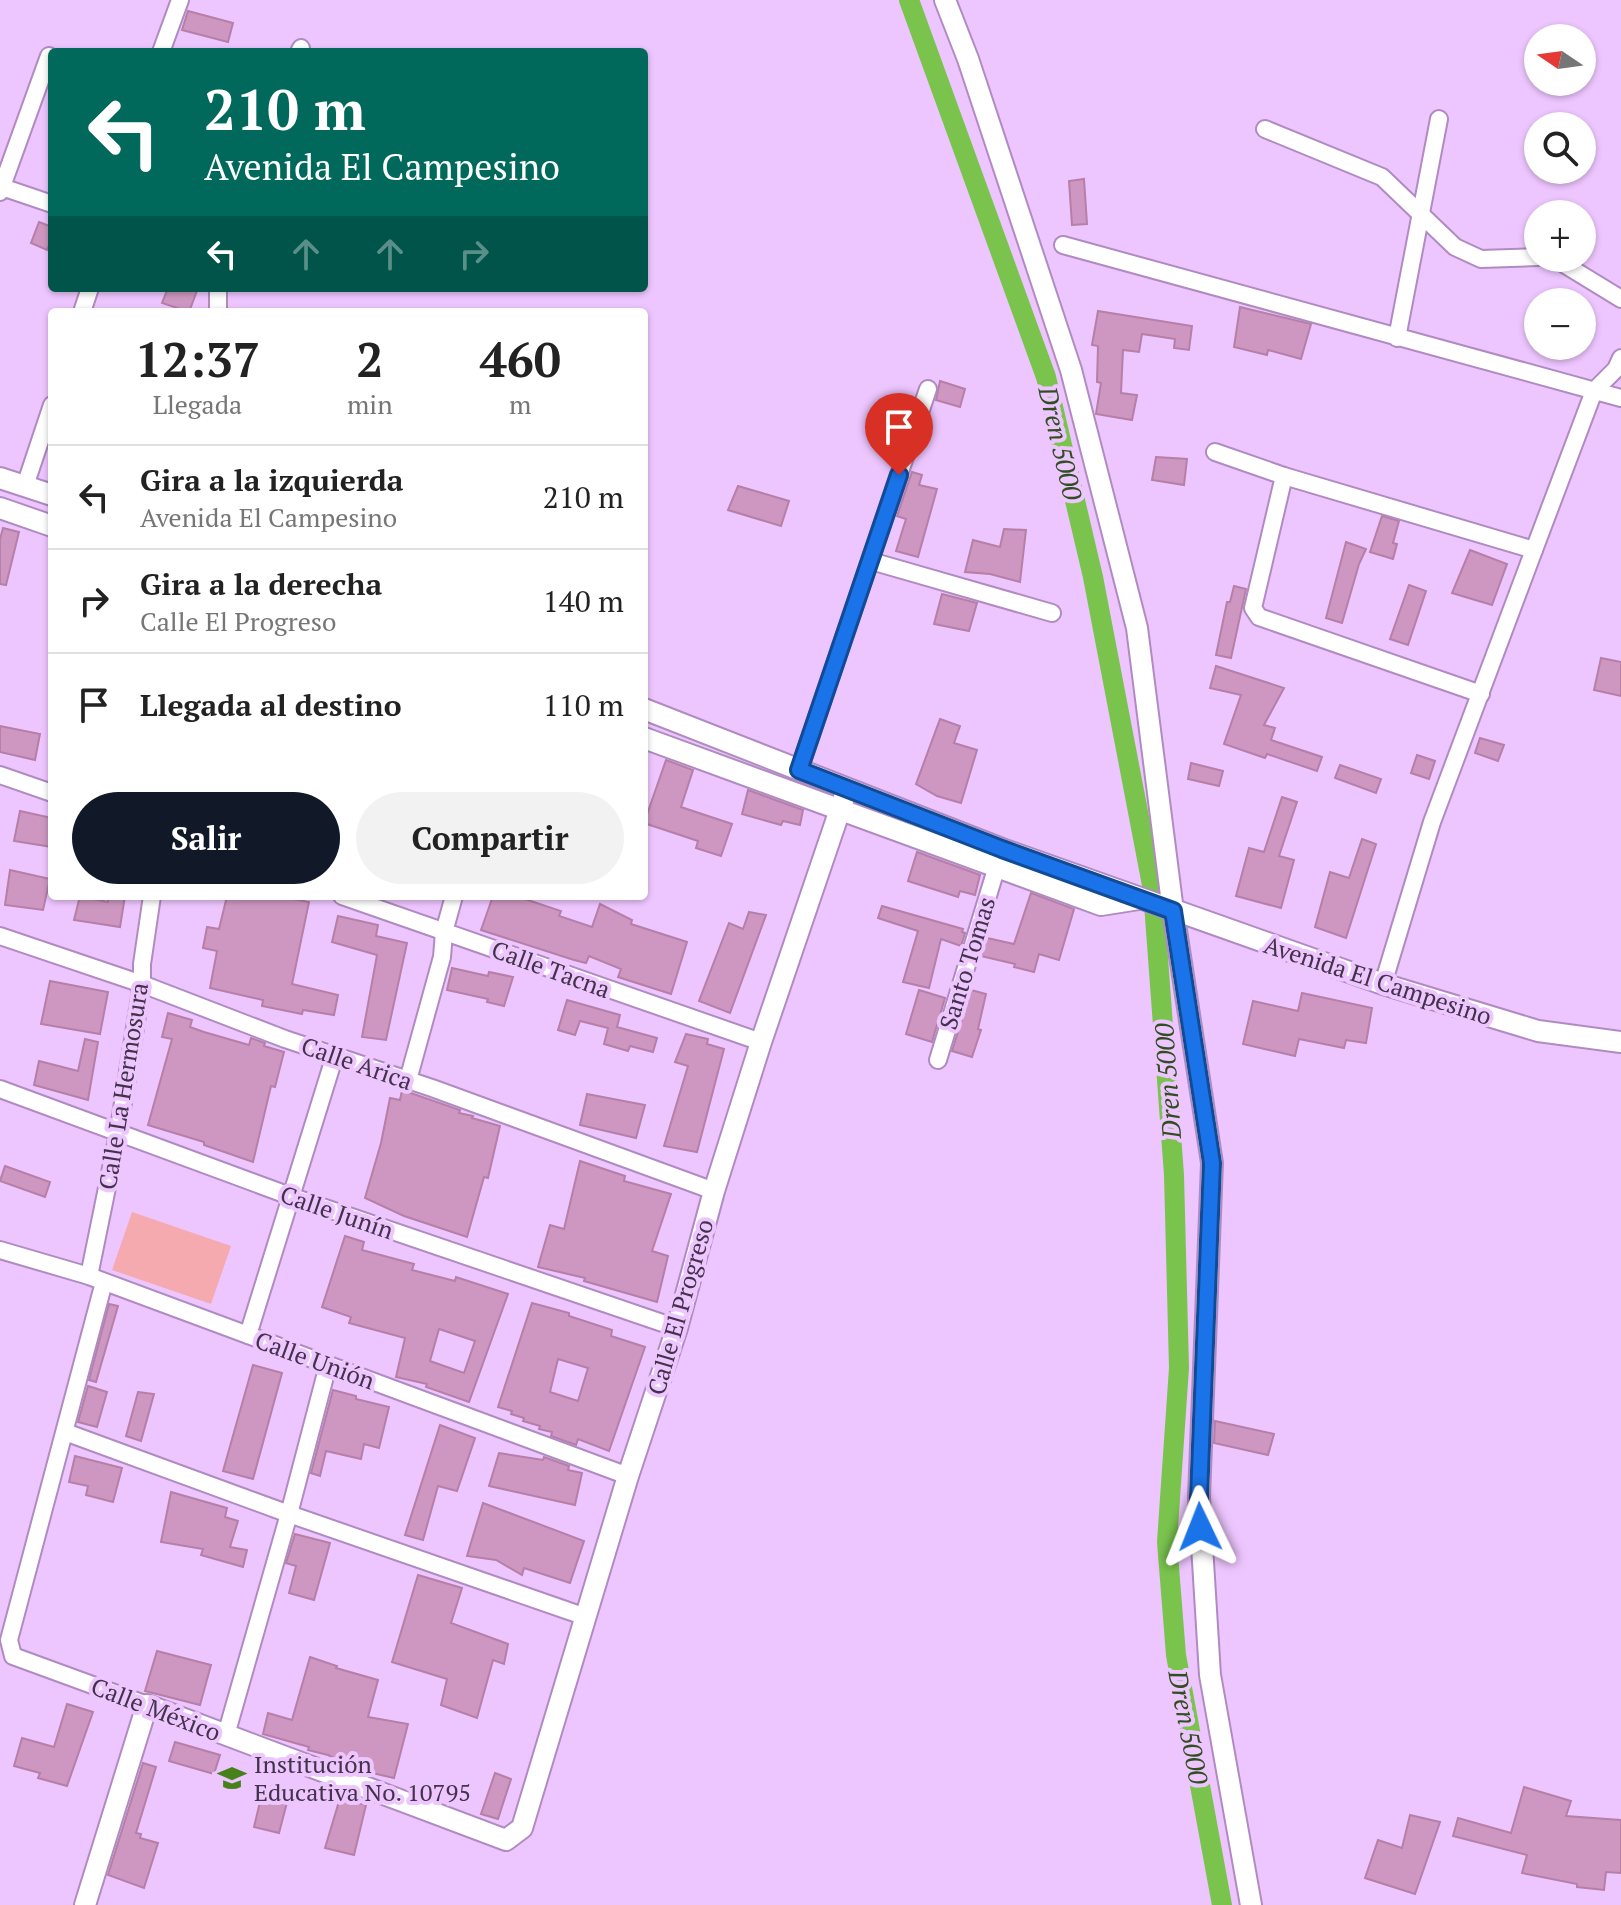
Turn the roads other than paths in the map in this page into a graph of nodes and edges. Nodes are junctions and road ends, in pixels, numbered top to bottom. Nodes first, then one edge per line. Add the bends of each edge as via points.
1 (180, 0) edge
2 (945, 0) edge
3 (162, 48) edge
4 (48, 58) edge
5 (1439, 119) dead end
6 (1265, 129) dead end
7 (4, 168) edge
8 (1, 190) edge
9 (48, 203) edge
10 (1421, 212) junction
11 (1063, 245) dead end
12 (1524, 257) edge
13 (1577, 272) edge
14 (1621, 299) edge
15 (1397, 338) junction
16 (1621, 358) edge
17 (928, 389) dead end
18 (1594, 391) junction
19 (1621, 398) edge
20 (48, 417) edge
21 (1215, 452) dead end
22 (1284, 476) junction
23 (0, 478) edge
24 (25, 486) junction
25 (48, 494) edge
26 (0, 508) edge
27 (48, 525) edge
28 (1534, 550) junction
29 (871, 561) junction
30 (1052, 613) dead end
31 (1481, 694) junction
32 (648, 711) edge
33 (648, 739) edge
34 (799, 770) junction
35 (0, 775) edge
36 (48, 792) edge
37 (844, 798) junction
38 (997, 866) junction
39 (1139, 899) junction
40 (151, 900) edge
41 (353, 900) edge
42 (453, 900) edge
43 (1171, 910) junction
44 (444, 932) junction
45 (0, 936) edge
46 (142, 984) junction
47 (1383, 984) junction
48 (761, 1042) junction
49 (1621, 1042) edge
50 (335, 1055) junction
51 (938, 1060) dead end
52 (408, 1080) junction
53 (0, 1089) edge
54 (118, 1134) junction
55 (714, 1191) junction
56 (290, 1196) junction
57 (0, 1250) edge
58 (96, 1279) junction
59 (677, 1328) junction
60 (248, 1335) junction
61 (328, 1365) junction
62 (65, 1432) junction
63 (628, 1476) junction
64 (289, 1514) junction
65 (586, 1617) junction
66 (13, 1656) joint
67 (147, 1705) junction
68 (226, 1735) junction
69 (522, 1828) joint
70 (85, 1905) edge
71 (1251, 1905) edge

1 - 3 street
2 - 43 street via 1071,370 1137,628
4 - 7 street
5 - 10 street
6 - 10 street via 1382,177
7 - 8 street
8 - 9 street
10 - 12 street via 1455,247 1481,259
10 - 15 street
11 - 15 street
13 - 14 street
15 - 18 street
16 - 18 street
17 - 29 street
18 - 19 street
18 - 28 street
20 - 24 street
21 - 22 street
22 - 28 street
22 - 31 street via 1253,608 1259,617
23 - 24 street
24 - 25 street
26 - 27 street
28 - 31 street
29 - 30 street
29 - 34 street
31 - 47 street via 1432,822
32 - 34 street, Avenida El Campesino
33 - 37 street, Avenida El Campesino
34 - 37 street, Avenida El Campesino
35 - 36 street
37 - 38 street, Avenida El Campesino
37 - 39 street, Avenida El Campesino
37 - 48 street, Calle El Progreso
38 - 39 street, Avenida El Campesino via 1101,905
38 - 51 street, Santo Tomas
39 - 43 street, Avenida El Campesino
40 - 46 street, Calle La Hermosura
41 - 44 street, Calle Tacna
42 - 44 street
43 - 47 street, Avenida El Campesino
43 - 71 street via 1212,1163 1199,1497 1210,1675
44 - 48 street, Calle Tacna
44 - 52 street
45 - 46 street, Calle Arica
46 - 50 street, Calle Arica
46 - 54 street, Calle La Hermosura
47 - 49 street, Avenida El Campesino via 1538,1031
48 - 55 street, Calle El Progreso
50 - 52 street, Calle Arica
50 - 56 street
52 - 55 street, Calle Arica
53 - 54 street, Calle Junín
54 - 56 street, Calle Junín
54 - 58 street, Calle La Hermosura
55 - 59 street, Calle El Progreso
56 - 59 street, Calle Junín
56 - 60 street
57 - 58 street, Calle Unión
58 - 60 street, Calle Unión
58 - 62 street, Calle La Hermosura
59 - 63 street, Calle El Progreso
60 - 61 street, Calle Unión
61 - 63 street, Calle Unión
61 - 64 street
62 - 64 street
62 - 66 street, Calle La Hermosura via 11,1631
63 - 65 street, Calle El Progreso
64 - 65 street
64 - 68 street
65 - 69 street, Calle El Progreso
66 - 67 street, Calle México
67 - 68 street, Calle México
67 - 70 street
68 - 69 street, Calle México via 506,1840

